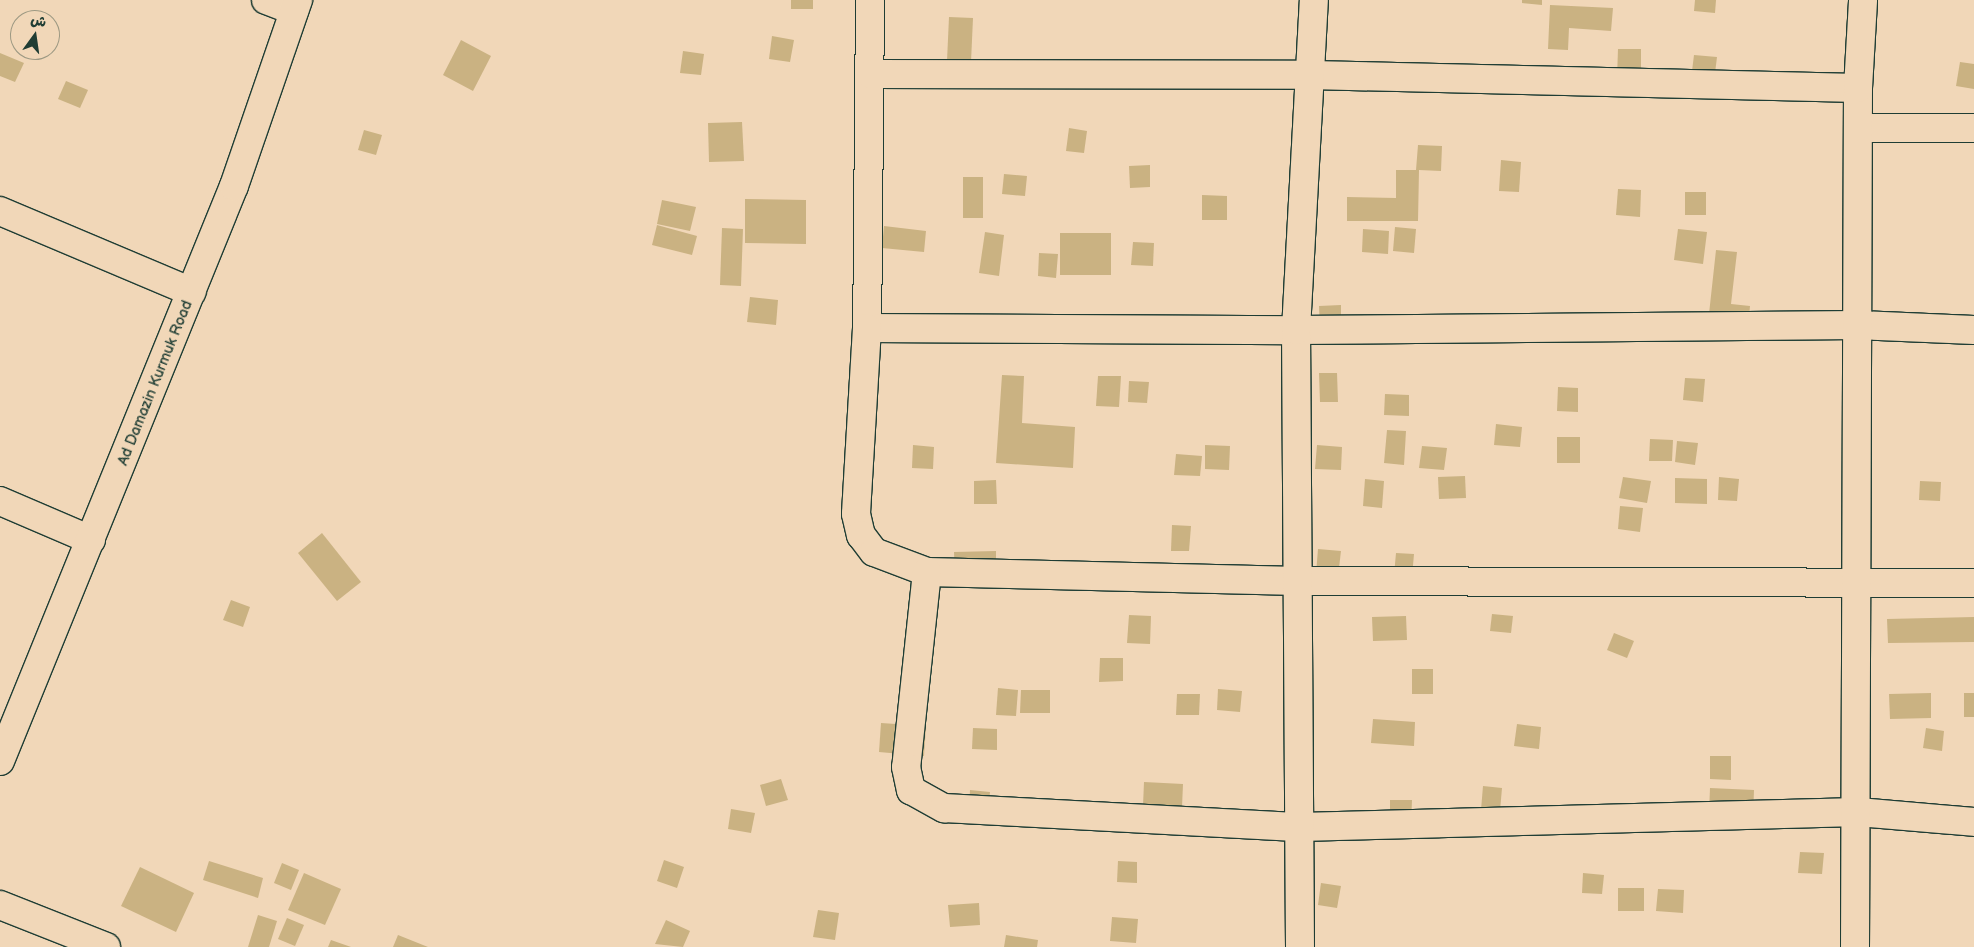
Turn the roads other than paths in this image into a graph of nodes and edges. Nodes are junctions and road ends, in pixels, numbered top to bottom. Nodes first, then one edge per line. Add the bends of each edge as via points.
1 (266, 0) edge
2 (870, 0) edge
3 (1314, 0) edge
4 (1863, 0) edge
5 (296, 5) edge
6 (871, 74) junction
7 (1310, 75) junction
8 (1858, 88) junction
9 (1858, 128) junction
10 (1974, 128) edge
11 (0, 211) edge
12 (192, 292) junction
13 (1857, 325) junction
14 (867, 328) junction
15 (1296, 330) junction
16 (1974, 330) edge
17 (0, 501) edge
18 (91, 540) junction
19 (927, 572) junction
20 (1298, 581) junction
21 (1858, 582) junction
22 (1974, 583) edge
23 (0, 761) edge
24 (1858, 812) junction
25 (1974, 822) edge
26 (1300, 827) junction
27 (0, 905) edge
28 (106, 947) edge
29 (1300, 947) edge
30 (1856, 947) edge

1 - 5 main road
2 - 6 main road
3 - 7 main road
4 - 8 main road
5 - 12 main road, Ad Damazin Kurmuk Road via 234,186
6 - 7 main road
6 - 14 main road
7 - 8 main road
7 - 15 main road
8 - 9 main road
9 - 10 main road
9 - 13 main road
11 - 12 main road
12 - 18 main road, Ad Damazin Kurmuk Road
13 - 15 main road
13 - 16 main road
13 - 21 main road
14 - 15 main road
14 - 19 main road via 856,514 861,535 874,552
15 - 20 main road
17 - 18 main road
18 - 23 main road, Ad Damazin Kurmuk Road
19 - 20 main road
19 - 26 main road via 906,767 911,790 944,808
20 - 21 main road
20 - 26 main road
21 - 22 main road
21 - 24 main road
24 - 25 main road
24 - 26 main road
24 - 30 main road
26 - 29 main road
27 - 28 main road

